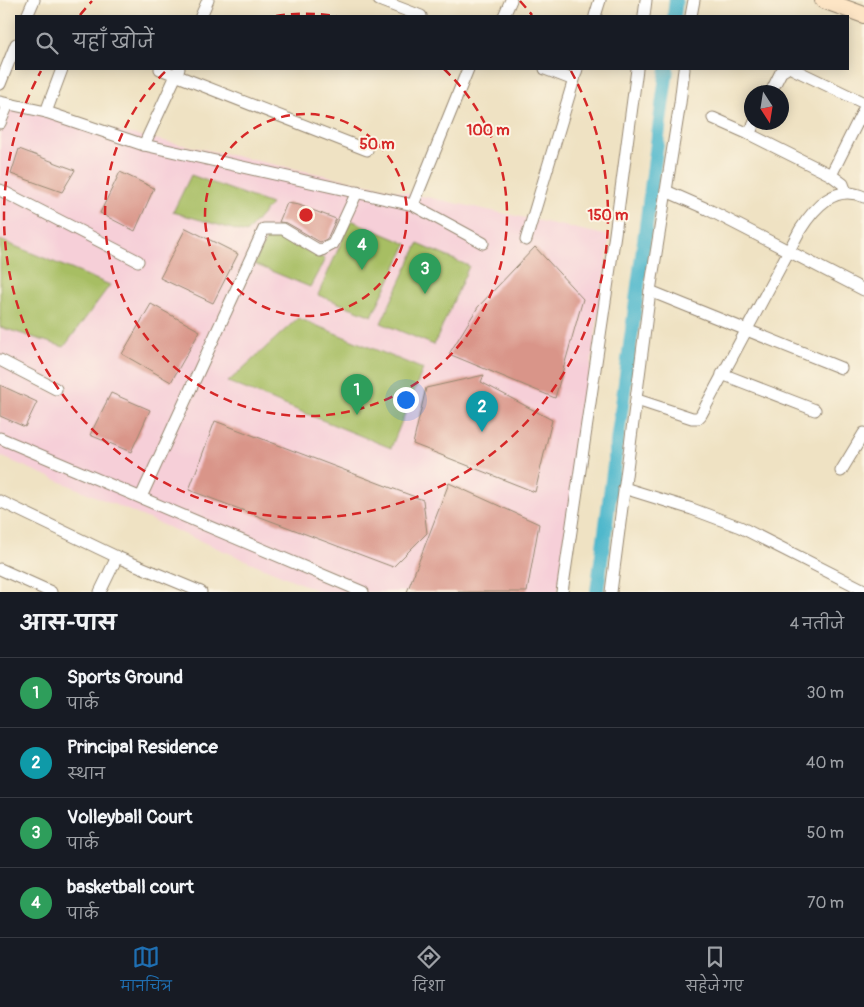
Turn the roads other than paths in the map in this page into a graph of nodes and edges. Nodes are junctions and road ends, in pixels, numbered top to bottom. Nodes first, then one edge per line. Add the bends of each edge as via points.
1 (34, 0) edge
2 (208, 0) edge
3 (379, 0) edge
4 (511, 0) edge
5 (600, 0) edge
6 (646, 0) edge
7 (694, 0) edge
8 (823, 0) edge
9 (27, 15) edge
10 (201, 15) edge
11 (418, 15) edge
12 (504, 15) edge
13 (595, 15) edge
14 (644, 15) edge
15 (691, 15) edge
16 (864, 15) edge
17 (15, 46) edge
18 (62, 70) edge
19 (468, 70) edge
20 (551, 70) edge
21 (637, 70) edge
22 (684, 70) edge
23 (784, 70) edge
24 (795, 70) edge
25 (178, 72) edge
26 (576, 74) edge
27 (0, 84) edge
28 (774, 85) edge
29 (4, 103) edge
30 (864, 103) edge
31 (864, 109) edge
32 (46, 112) junction
33 (713, 118) dead end
34 (0, 123) edge
35 (751, 130) edge
36 (749, 134) junction
37 (144, 145) junction
38 (367, 150) dead end
39 (831, 175) junction
40 (0, 190) edge
41 (666, 191) junction
42 (357, 192) junction
43 (846, 192) junction
44 (864, 197) edge
45 (413, 205) junction
46 (526, 240) dead end
47 (483, 243) dead end
48 (789, 252) junction
49 (138, 261) dead end
50 (864, 290) edge
51 (650, 291) junction
52 (746, 330) junction
53 (0, 360) edge
54 (841, 368) dead end
55 (722, 374) junction
56 (56, 390) dead end
57 (637, 400) junction
58 (815, 410) dead end
59 (864, 433) edge
60 (0, 438) edge
61 (841, 471) dead end
62 (624, 488) junction
63 (141, 497) junction
64 (0, 501) edge
65 (117, 557) junction
66 (0, 569) edge
67 (864, 590) edge
68 (51, 592) edge
69 (100, 592) edge
70 (201, 592) edge
71 (363, 592) edge
72 (562, 592) edge
73 (611, 592) edge

1 - 9 street
2 - 10 street
3 - 11 street
4 - 12 street
5 - 13 street
6 - 14 street
7 - 15 street
8 - 16 street
17 - 27 street
18 - 32 street
19 - 45 street
20 - 26 street
21 - 72 street
22 - 41 street
23 - 28 street
24 - 30 street
25 - 37 street
25 - 38 street
26 - 46 street
29 - 32 street
29 - 34 street
31 - 39 street
32 - 37 street
33 - 36 street
35 - 36 street
36 - 39 street
37 - 42 street
39 - 43 street
40 - 49 street
41 - 48 street
41 - 51 street
42 - 45 street
42 - 63 street via 333,244 320,252 283,228 264,229
43 - 44 street
43 - 48 street via 828,199 812,211
45 - 47 street
48 - 50 street
48 - 52 street
51 - 52 street
51 - 57 street
52 - 54 street
52 - 55 street
53 - 56 street
55 - 57 street via 698,418
55 - 58 street
57 - 62 street
59 - 61 street
60 - 63 street
62 - 67 street via 740,527
62 - 73 street
63 - 71 street
64 - 65 street
65 - 69 street
65 - 70 street
66 - 68 street

